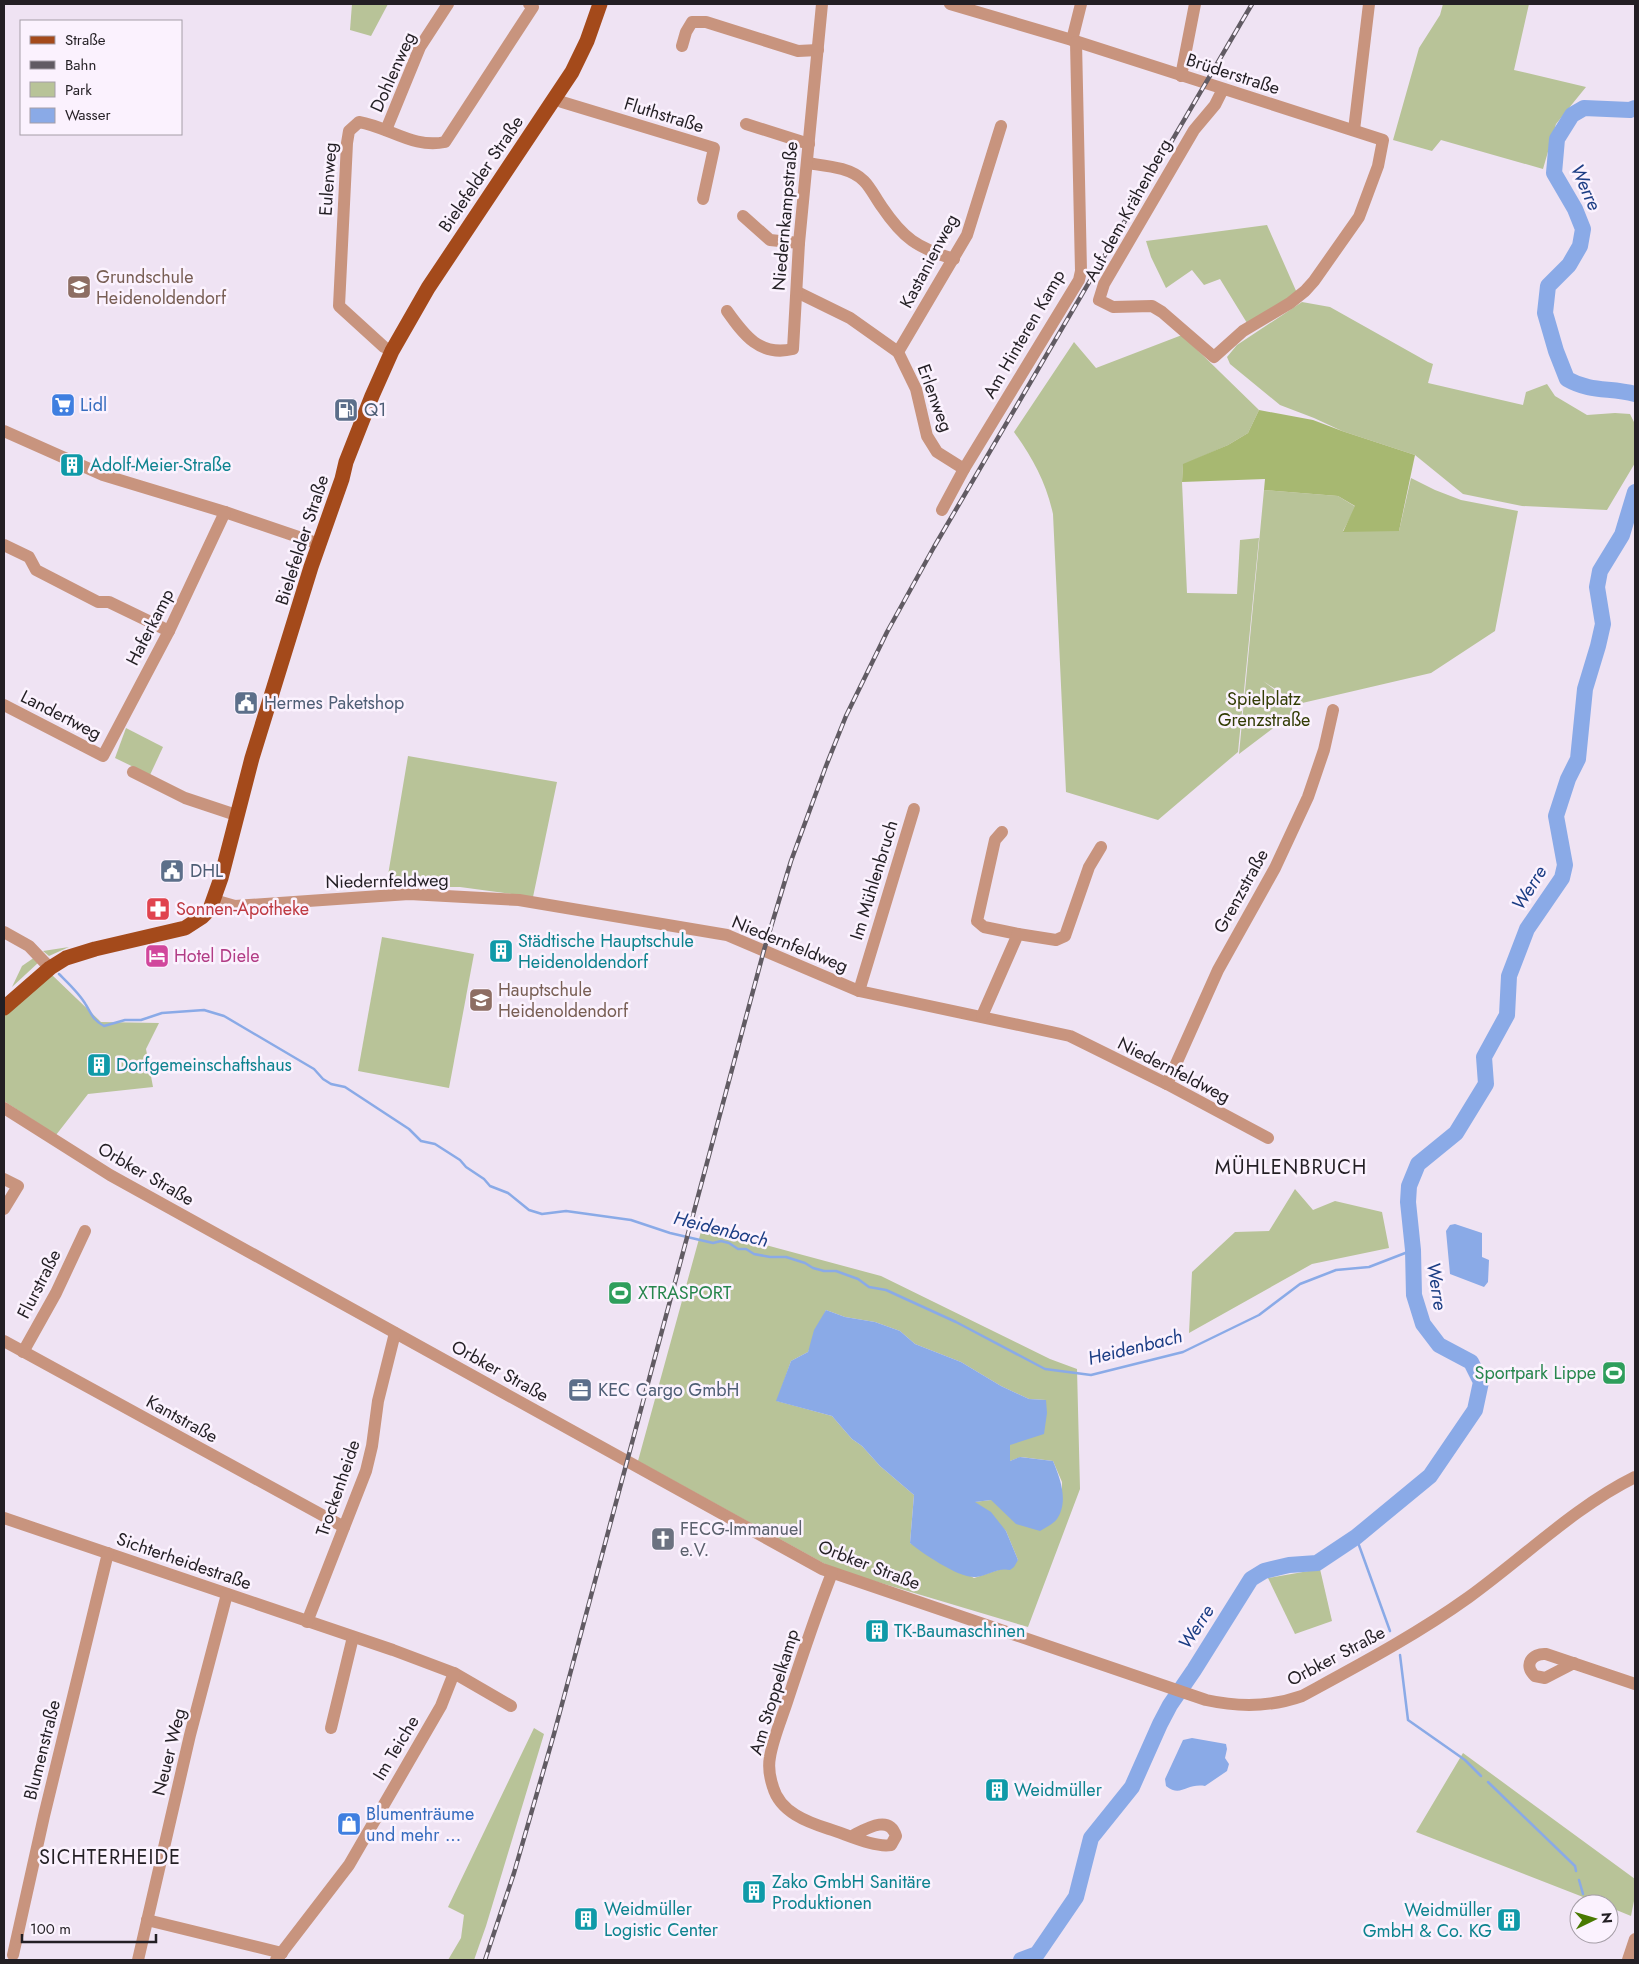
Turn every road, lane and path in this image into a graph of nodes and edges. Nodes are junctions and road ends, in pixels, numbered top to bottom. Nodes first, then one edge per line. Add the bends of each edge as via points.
1 (448, 4) edge
2 (600, 4) edge
3 (822, 4) edge
4 (950, 4) edge
5 (1081, 4) edge
6 (1195, 4) edge
7 (1369, 4) edge
8 (531, 6) edge
9 (1074, 41) junction
10 (682, 46) dead end
11 (818, 50) junction
12 (1181, 76) junction
13 (1222, 89) junction
14 (555, 98) junction
15 (746, 124) dead end
16 (1001, 126) dead end
17 (386, 130) junction
18 (1354, 130) junction
19 (1383, 140) joint
20 (809, 144) junction
21 (807, 163) junction
22 (703, 199) dead end
23 (743, 216) dead end
24 (799, 243) junction
25 (954, 259) junction
26 (797, 292) junction
27 (727, 312) dead end
28 (392, 351) junction
29 (898, 352) junction
30 (4, 431) edge
31 (964, 469) junction
32 (942, 510) dead end
33 (225, 512) junction
34 (319, 544) junction
35 (4, 545) edge
36 (169, 631) junction
37 (4, 705) edge
38 (1333, 710) dead end
39 (103, 756) joint
40 (133, 772) dead end
41 (914, 809) dead end
42 (236, 815) junction
43 (1002, 832) dead end
44 (1101, 847) dead end
45 (214, 900) junction
46 (4, 932) edge
47 (1018, 934) junction
48 (50, 968) junction
49 (859, 991) junction
50 (4, 1008) edge
51 (982, 1016) junction
52 (1167, 1084) junction
53 (4, 1108) edge
54 (1268, 1138) dead end
55 (4, 1179) edge
56 (4, 1209) edge
57 (85, 1231) dead end
58 (395, 1333) junction
59 (4, 1341) edge
60 (23, 1352) junction
61 (1635, 1476) edge
62 (4, 1518) edge
63 (344, 1527) junction
64 (108, 1552) junction
65 (832, 1573) junction
66 (227, 1594) junction
67 (306, 1622) junction
68 (354, 1637) junction
69 (1574, 1664) dead end
70 (454, 1672) junction
71 (1635, 1684) edge
72 (511, 1706) dead end
73 (330, 1728) dead end
74 (852, 1836) dead end
75 (147, 1920) junction
76 (1635, 1939) edge
77 (13, 1955) dead end
78 (279, 1957) edge
79 (138, 1960) edge
80 (1628, 1960) edge

1 - 17 street, Dohlenweg via 420,47
2 - 14 main road, Bielefelder Straße via 580,57
3 - 11 street, Niedernkampstraße
4 - 9 street, Brüderstraße
5 - 9 street
6 - 12 street
7 - 18 street
8 - 17 street, Eulenweg via 445,142 425,144
9 - 12 street, Brüderstraße
9 - 31 street, Am Hinteren Kamp via 1081,271
10 - 11 street via 692,22 706,22 798,51
11 - 20 street, Niedernkampstraße
12 - 13 street, Brüderstraße
13 - 18 street, Brüderstraße
13 - 19 street, Auf dem Krähenberg via 1215,105 1194,130 1114,266 1099,300 1113,307 1152,306 1214,357 1243,331 1290,303 1314,281 1359,217 1378,166
14 - 22 street, Fluthstraße via 714,148
14 - 28 main road, Bielefelder Straße via 454,246
15 - 20 street
16 - 25 street, Kastanienweg via 967,235
17 - 28 street, Eulenweg via 359,122 349,131 339,306
18 - 19 street, Brüderstraße
20 - 21 street, Niedernkampstraße
21 - 24 street, Niedernkampstraße
21 - 25 street via 837,167 864,181 894,224 911,241
23 - 24 street via 770,240
24 - 26 street, Niedernkampstraße
25 - 29 street, Kastanienweg
26 - 27 street, Niedernkampstraße via 793,349 784,351 758,346
26 - 29 street, Erlenweg via 850,318
28 - 34 main road, Bielefelder Straße via 349,452
29 - 31 street, Erlenweg via 916,389 927,436 937,452
30 - 33 street via 103,475
31 - 32 street, Am Hinteren Kamp
33 - 34 street
33 - 36 street, Haferkamp
34 - 42 main road, Bielefelder Straße
35 - 36 street via 29,557 36,570 98,602 109,602
36 - 39 street, Haferkamp
37 - 39 street, Landertweg
38 - 52 street, Grenzstraße via 1308,797 1275,868 1218,970
40 - 42 street via 186,798
41 - 49 street, Im Mühlenbruch
42 - 45 main road, Bielefelder Straße
43 - 47 street via 995,840 977,921 984,927
44 - 47 street via 1089,867 1065,936 1056,940
45 - 48 main road, Bielefelder Straße via 206,913 185,928 95,949 66,958
45 - 49 street, Niedernfeldweg via 235,906 409,894 523,900 727,935
46 - 48 street via 29,946
47 - 51 street
48 - 50 main road, Bielefelder Straße
49 - 51 street, Niedernfeldweg
51 - 52 street, Niedernfeldweg via 1070,1036
52 - 54 street, Niedernfeldweg
53 - 58 street, Orbker Straße via 110,1175
55 - 56 street via 18,1186
57 - 60 street, Flurstraße
58 - 63 street, Trockenheide via 378,1401 366,1471
58 - 65 street, Orbker Straße
59 - 60 street, Kantstraße
60 - 63 street, Kantstraße
61 - 65 street, Orbker Straße via 1437,1619 1398,1644 1290,1701 1231,1705 1195,1697
62 - 64 street, Sichterheidestraße
63 - 67 street, Trockenheide
64 - 66 street, Sichterheidestraße
64 - 77 street, Blumenstraße
65 - 74 street, Am Stoppelkamp via 777,1732 770,1772 778,1798 794,1815
66 - 67 street, Sichterheidestraße
66 - 75 street, Neuer Weg
67 - 68 street, Sichterheidestraße
68 - 70 street, Sichterheidestraße
68 - 73 street
69 - 71 street
70 - 72 street, Sichterheidestraße
70 - 78 street, Im Teiche via 441,1706 349,1865
75 - 78 street
75 - 79 street, Neuer Weg
76 - 80 street

